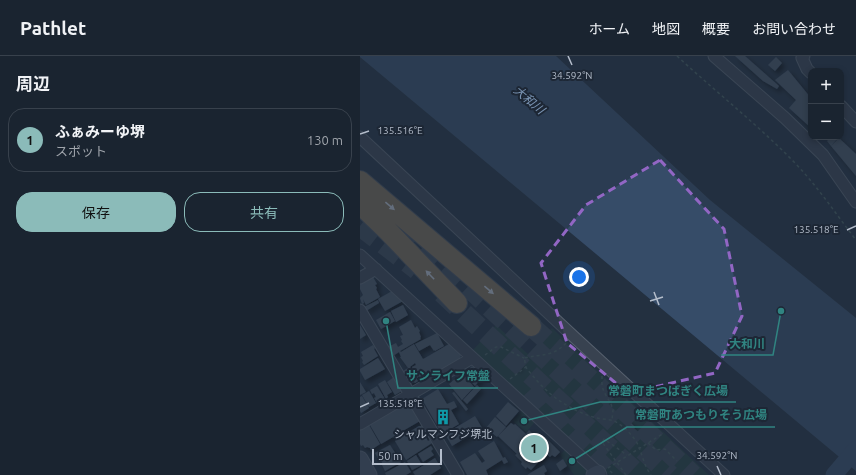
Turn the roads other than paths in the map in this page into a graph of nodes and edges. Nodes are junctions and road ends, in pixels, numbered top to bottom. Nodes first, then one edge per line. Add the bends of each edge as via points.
1 (714, 56) edge
2 (804, 56) edge
3 (808, 70) edge
4 (844, 109) edge
5 (856, 122) edge
6 (360, 137) edge
7 (360, 181) edge
8 (856, 202) edge
9 (360, 204) edge
10 (360, 254) edge
11 (376, 269) junction
12 (360, 278) edge
13 (457, 303) tunnel mouth
14 (360, 310) edge
15 (531, 326) tunnel mouth
16 (472, 358) junction
17 (410, 395) junction
18 (360, 424) edge
19 (360, 459) edge
20 (600, 473) edge
21 (369, 475) edge
22 (458, 475) edge
23 (724, 475) edge

1 - 8 street via 823,155
2 - 3 street via 802,58
4 - 5 street
6 - 23 street
7 -> 15 highway
13 -> 9 highway
10 - 11 street
11 - 12 street
11 - 16 street
14 - 17 street
16 - 17 street
16 - 20 street
17 - 18 street
17 - 22 street
19 - 21 street

